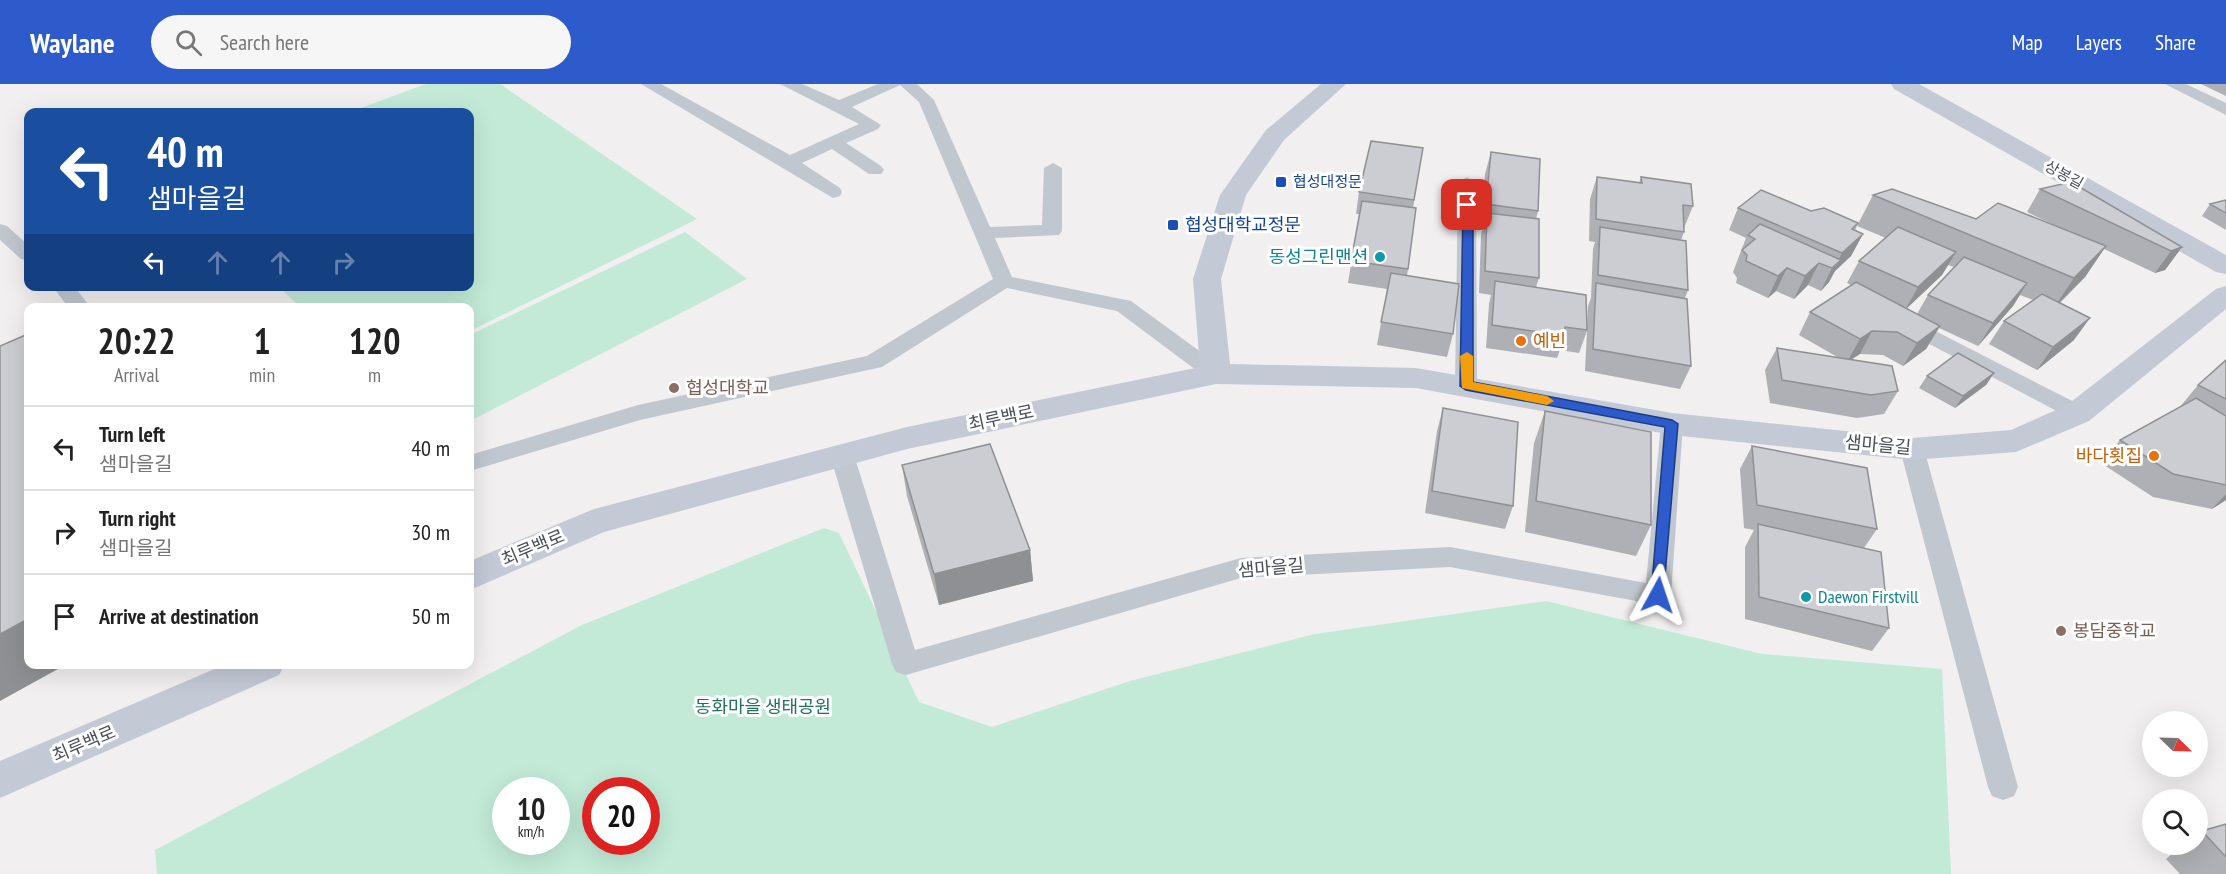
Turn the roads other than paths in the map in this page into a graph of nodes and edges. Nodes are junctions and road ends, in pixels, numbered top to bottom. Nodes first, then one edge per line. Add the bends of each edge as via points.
1 (649, 84) edge
2 (788, 84) edge
3 (892, 84) edge
4 (907, 84) edge
5 (1335, 84) edge
6 (1902, 84) edge
7 (2173, 84) edge
8 (839, 106) junction
9 (2226, 110) edge
10 (833, 142) junction
11 (789, 162) junction
12 (1053, 168) dead end
13 (875, 170) dead end
14 (1467, 183) dead end
15 (833, 192) dead end
16 (0, 230) edge
17 (982, 233) junction
18 (24, 251) edge
19 (2226, 266) edge
20 (1004, 281) junction
21 (66, 291) edge
22 (2226, 295) edge
23 (77, 303) edge
24 (1892, 316) edge
25 (1216, 374) junction
26 (1466, 386) junction
27 (2078, 413) junction
28 (1672, 424) junction
29 (1912, 449) junction
30 (842, 455) junction
31 (474, 462) edge
32 (474, 574) edge
33 (255, 669) edge
34 (0, 780) edge
35 (2003, 787) dead end

1 - 11 lane
2 - 8 lane
3 - 8 lane
4 - 17 lane via 926,100
5 - 25 street via 1275,135 1233,195 1207,279
6 - 19 street, 상봉길
7 - 9 lane
8 - 10 lane via 872,125
10 - 11 lane
10 - 13 lane
11 - 15 lane
12 - 17 lane via 1052,231
14 - 26 lane
16 - 18 lane
17 - 20 lane
20 - 25 lane via 1124,306
20 - 31 lane via 874,362 638,413
21 - 23 lane
22 - 27 street, 샘마을길
24 - 27 lane
25 - 26 street, 샘마을길 via 1416,378
25 - 30 street, 최루백로
26 - 28 street, 샘마을길
27 - 29 street, 샘마을길 via 2016,441
28 - 29 street, 샘마을길
28 - 30 lane, 샘마을길 via 1658,595 1450,557 1241,568 906,664
29 - 35 lane
30 - 32 street, 최루백로 via 594,522
33 - 34 street, 최루백로

